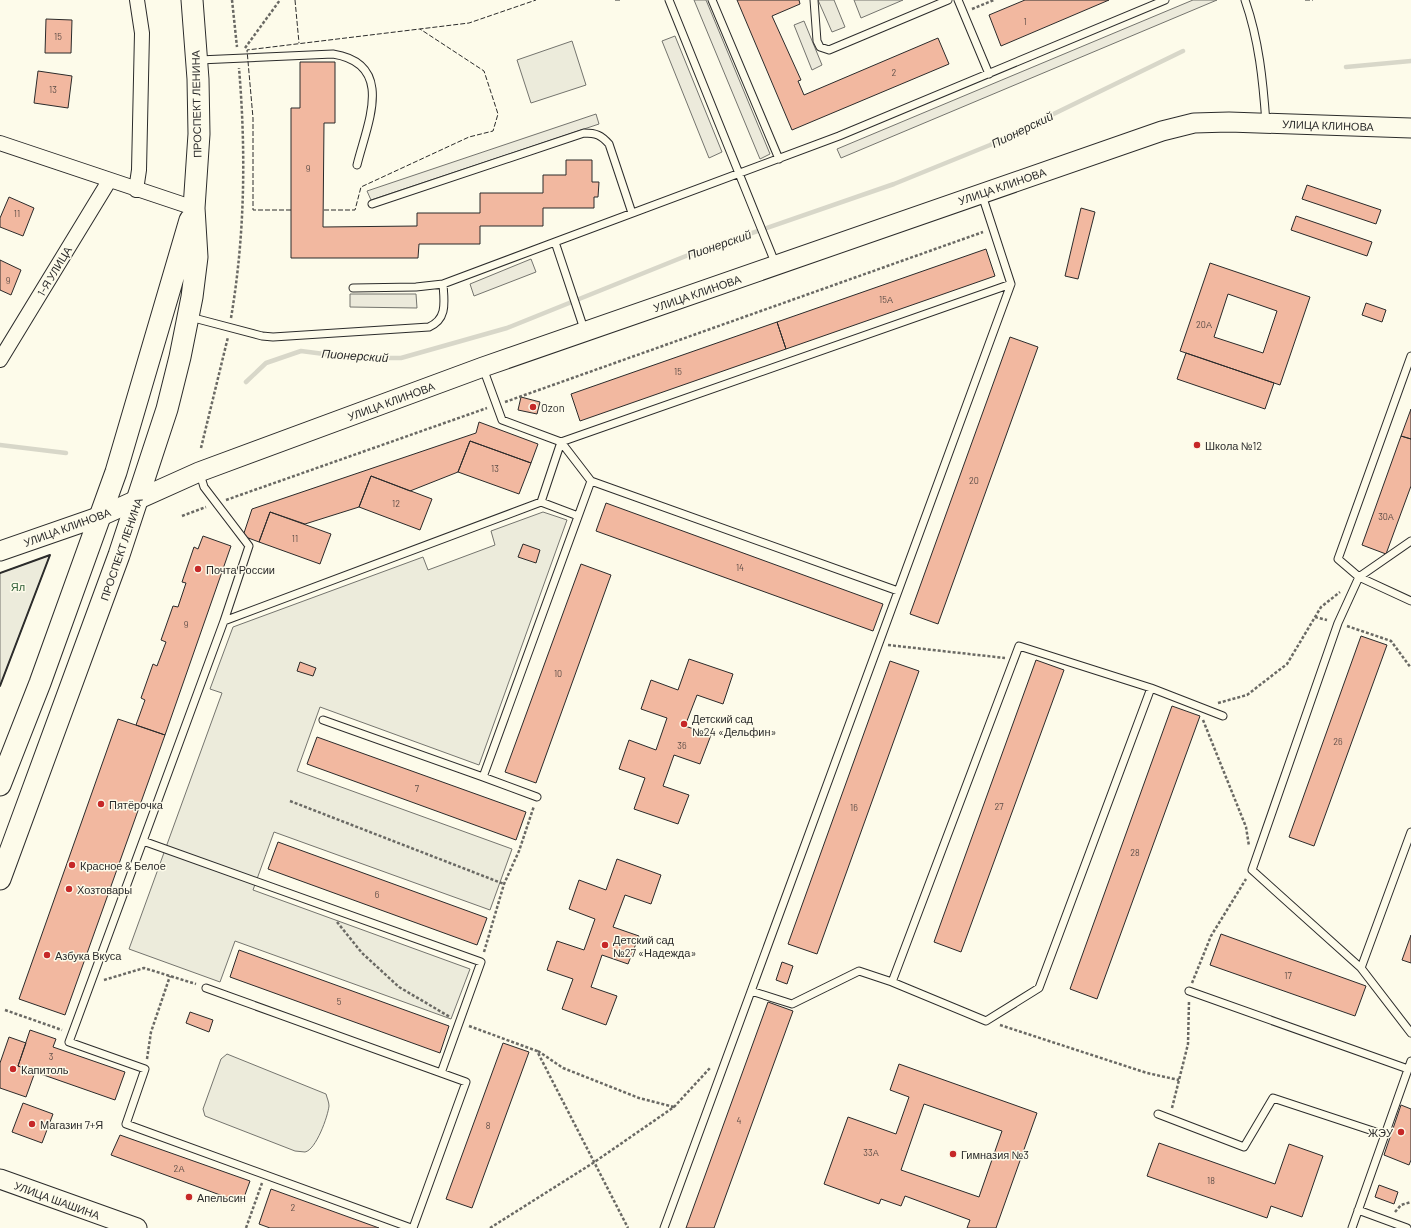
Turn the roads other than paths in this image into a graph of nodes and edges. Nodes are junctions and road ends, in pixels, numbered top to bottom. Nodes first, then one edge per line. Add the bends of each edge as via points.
1 (137, 0) edge
2 (192, 0) edge
3 (669, 0) edge
4 (712, 0) edge
5 (814, 0) edge
6 (948, 0) edge
7 (958, 0) edge
8 (1165, 0) edge
9 (1245, 0) edge
10 (197, 60) junction
11 (988, 74) junction
12 (1266, 123) junction
13 (1411, 128) edge
14 (0, 143) edge
15 (779, 159) junction
16 (357, 165) dead end
17 (739, 173) junction
18 (109, 181) junction
19 (136, 190) junction
20 (982, 193) junction
21 (372, 204) dead end
22 (194, 208) junction
23 (632, 213) junction
24 (555, 242) junction
25 (776, 265) junction
26 (442, 284) junction
27 (1011, 284) junction
28 (353, 288) dead end
29 (188, 316) junction
30 (585, 332) junction
31 (1411, 356) edge
32 (0, 360) edge
33 (483, 367) junction
34 (561, 442) junction
35 (199, 472) junction
36 (591, 481) junction
37 (138, 500) junction
38 (541, 502) junction
39 (101, 516) junction
40 (578, 516) junction
41 (1411, 541) edge
42 (0, 551) edge
43 (1359, 577) junction
44 (898, 591) junction
45 (1411, 601) edge
46 (224, 621) junction
47 (1151, 688) junction
48 (1223, 716) dead end
49 (323, 720) dead end
50 (483, 777) junction
51 (0, 786) edge
52 (537, 797) road end
53 (1411, 832) edge
54 (143, 841) junction
55 (0, 879) edge
56 (1361, 968) junction
57 (892, 982) junction
58 (206, 988) road end
59 (751, 990) junction
60 (1189, 991) road end
61 (1411, 1034) edge
62 (1411, 1061) edge
63 (1408, 1069) junction
64 (441, 1073) junction
65 (1158, 1114) dead end
66 (1385, 1135) junction
67 (0, 1179) edge
68 (1358, 1210) junction
69 (137, 1228) edge
70 (412, 1228) edge
71 (664, 1228) edge
72 (1352, 1228) edge
73 (1408, 1228) edge

1 - 19 street via 142,33 139,170
2 - 10 main road, ПРОСПЕКТ ЛЕНИНА
3 - 17 lane
4 - 15 lane
5 - 6 lane via 818,41 820,47 829,50
7 - 11 lane
8 - 11 lane
9 - 12 lane via 1258,49
10 - 16 lane via 333,54 357,62 366,70 372,82 374,95
10 - 22 main road, ПРОСПЕКТ ЛЕНИНА via 199,134
11 - 15 lane
12 - 13 street, УЛИЦА КЛИНОВА
12 - 20 street, УЛИЦА КЛИНОВА via 1194,123 1162,131
14 - 18 street
15 - 17 lane
17 - 23 lane
17 - 25 lane
18 - 19 street
18 - 32 street, 1-Я УЛИЦА
19 - 22 street
20 - 25 street, УЛИЦА КЛИНОВА
20 - 27 lane
21 - 23 lane via 584,133 594,133 609,144
22 - 29 main road, ПРОСПЕКТ ЛЕНИНА via 197,257
22 - 39 main road, ПРОСПЕКТ ЛЕНИНА
23 - 24 lane
24 - 26 lane
24 - 30 lane
25 - 30 street, УЛИЦА КЛИНОВА
26 - 28 lane
26 - 29 lane via 444,309 440,319 429,327 273,337
27 - 34 lane
27 - 44 lane
29 - 37 main road, ПРОСПЕКТ ЛЕНИНА via 167,409
30 - 33 street, УЛИЦА КЛИНОВА
31 - 43 lane via 1338,559
33 - 34 lane via 502,420
33 - 35 street, УЛИЦА КЛИНОВА
34 - 36 lane
34 - 38 lane
35 - 37 street, УЛИЦА КЛИНОВА
35 - 46 lane via 204,487 249,546
36 - 40 lane
36 - 44 lane
37 - 39 street, УЛИЦА КЛИНОВА
37 - 55 main road, ПРОСПЕКТ ЛЕНИНА
38 - 40 lane
38 - 46 lane
39 - 42 street, УЛИЦА КЛИНОВА
39 - 51 main road, ПРОСПЕКТ ЛЕНИНА
40 - 50 lane
41 - 43 lane
43 - 45 lane
43 - 56 lane via 1338,623 1252,870
44 - 59 lane
46 - 54 lane
47 - 48 lane
47 - 57 lane via 1038,988 986,1021
47 - 57 lane via 1019,646
49 - 50 lane
50 - 52 lane
53 - 56 lane
54 - 64 lane via 481,962
54 - 70 lane via 69,1042 145,1069 126,1124
56 - 61 lane
57 - 59 lane via 858,971 792,1004
58 - 64 lane
59 - 71 lane
60 - 63 lane
62 - 63 lane
63 - 66 lane
64 - 70 lane via 466,1082
65 - 66 lane via 1244,1148 1273,1098
66 - 68 lane
67 - 69 street, УЛИЦА ШАШИНА
68 - 72 lane
68 - 73 lane

